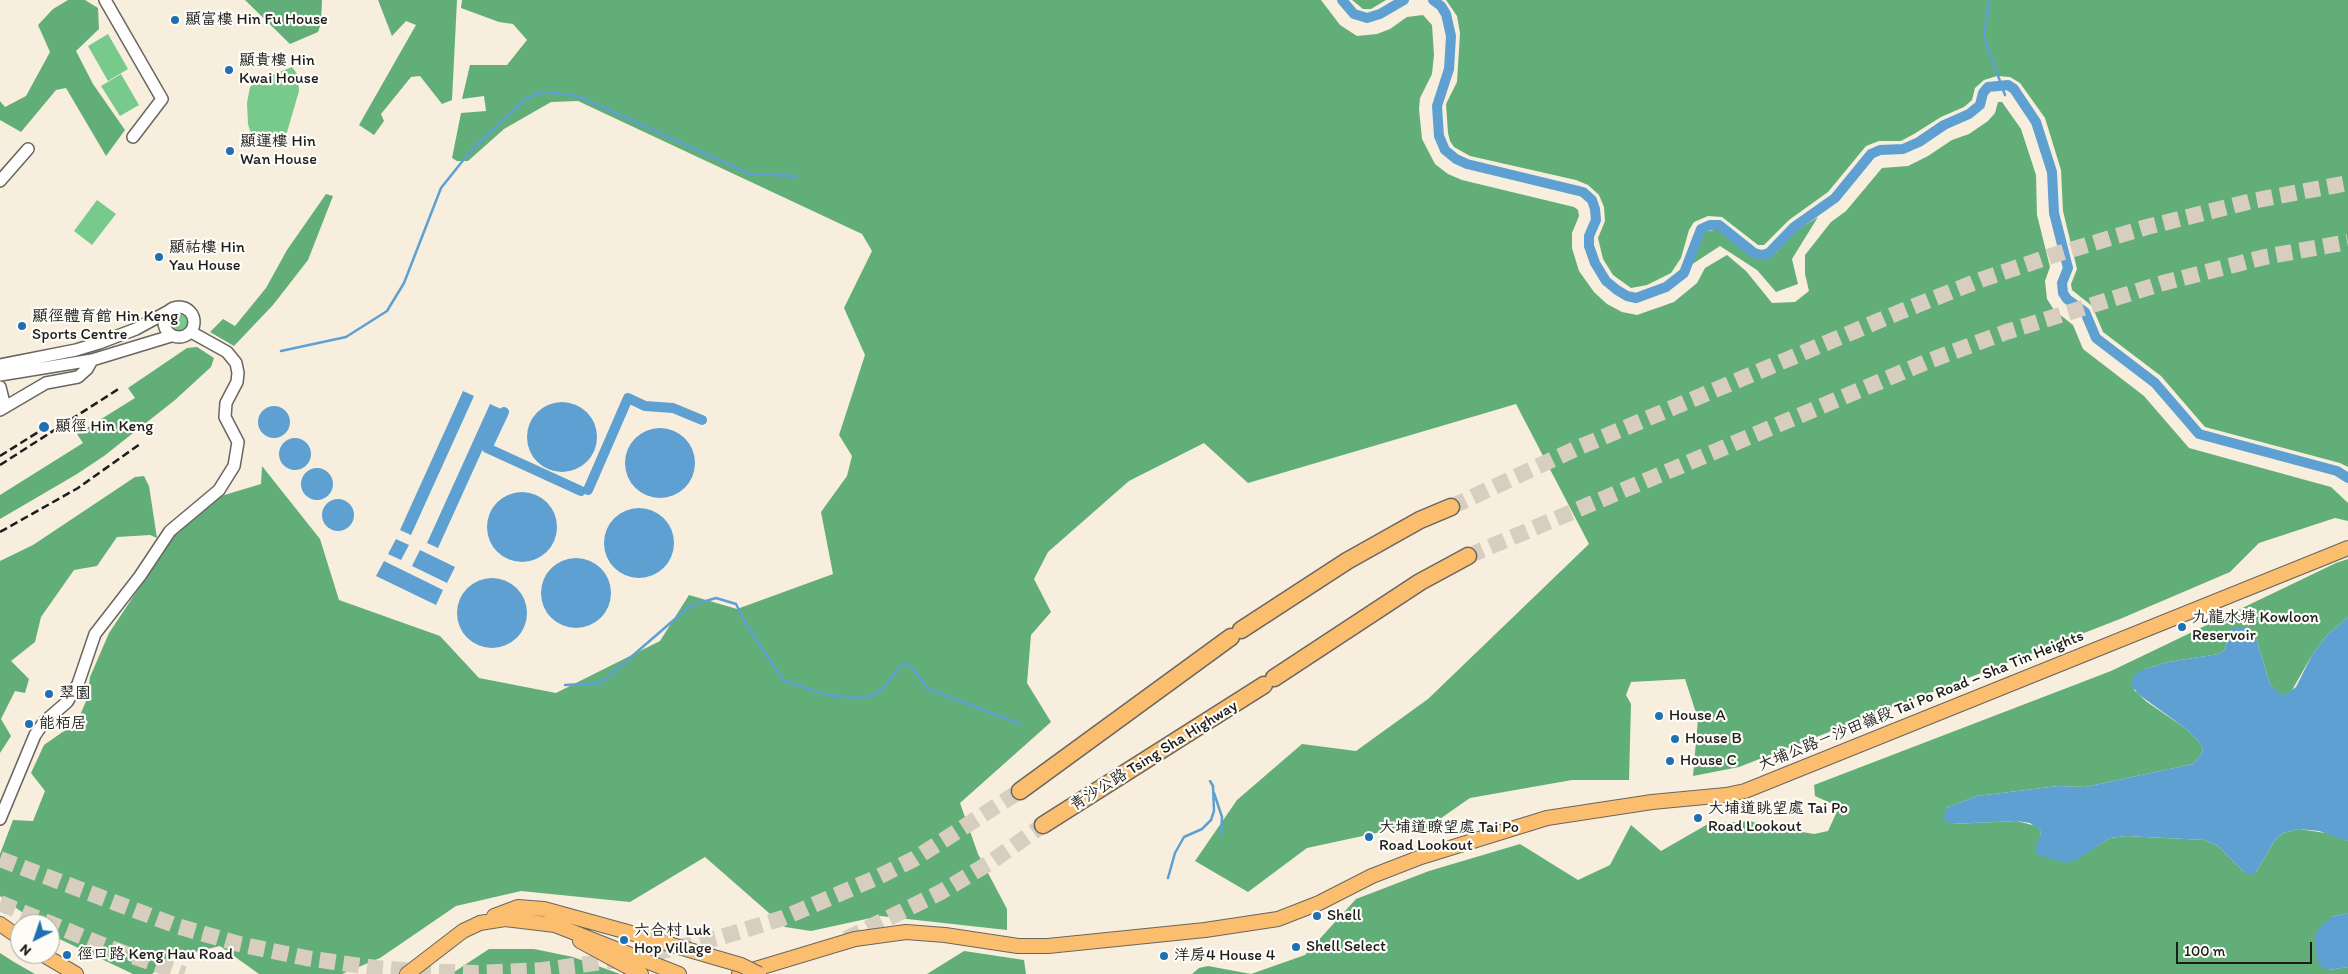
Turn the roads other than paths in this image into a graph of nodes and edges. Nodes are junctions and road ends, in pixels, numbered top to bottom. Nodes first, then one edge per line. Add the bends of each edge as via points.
1 (105, 0) edge
2 (132, 137) dead end
3 (28, 149) dead end
4 (0, 181) edge
5 (167, 312) junction
6 (190, 332) junction
7 (172, 336) junction
8 (92, 360) junction
9 (0, 365) edge
10 (0, 375) edge
11 (0, 387) edge
12 (3, 408) edge
13 (1451, 507) tunnel mouth
14 (2348, 548) edge
15 (1468, 556) tunnel mouth
16 (1020, 791) tunnel mouth
17 (0, 819) edge
18 (1043, 825) tunnel mouth
19 (480, 924) junction
20 (555, 925) junction
21 (59, 964) edge
22 (76, 974) edge
23 (406, 974) edge
24 (641, 974) edge
25 (679, 974) edge
26 (739, 974) edge
27 (759, 974) edge

1 - 2 street via 162,98
3 - 4 street
5 - 6 street via 186,309 193,318
5 - 7 street via 165,328
5 - 9 street via 136,329 99,343
6 - 7 street via 183,337
6 - 17 street via 227,352 236,363 237,382 226,403 225,417 238,442 234,466 219,490 170,531 95,634 78,684 67,702 34,735
7 - 8 street
8 - 10 street
8 - 12 street via 78,377 46,383
11 - 12 street
13 - 16 highway via 1347,561 1236,634
14 - 26 main road, 大埔公路－沙田嶺段 Tai Po Road – Sha Tin Heights via 1745,791 1548,818 1421,857 1278,919 1048,946 1018,946 906,932 855,939
15 - 18 highway, 青沙公路 Tsing Sha Highway via 1420,582
19 - 20 main road via 520,920
19 - 23 main road via 455,936
19 - 27 main road, bridge via 518,907 533,907 741,965
20 - 24 main road
20 - 25 main road
21 - 22 main road

